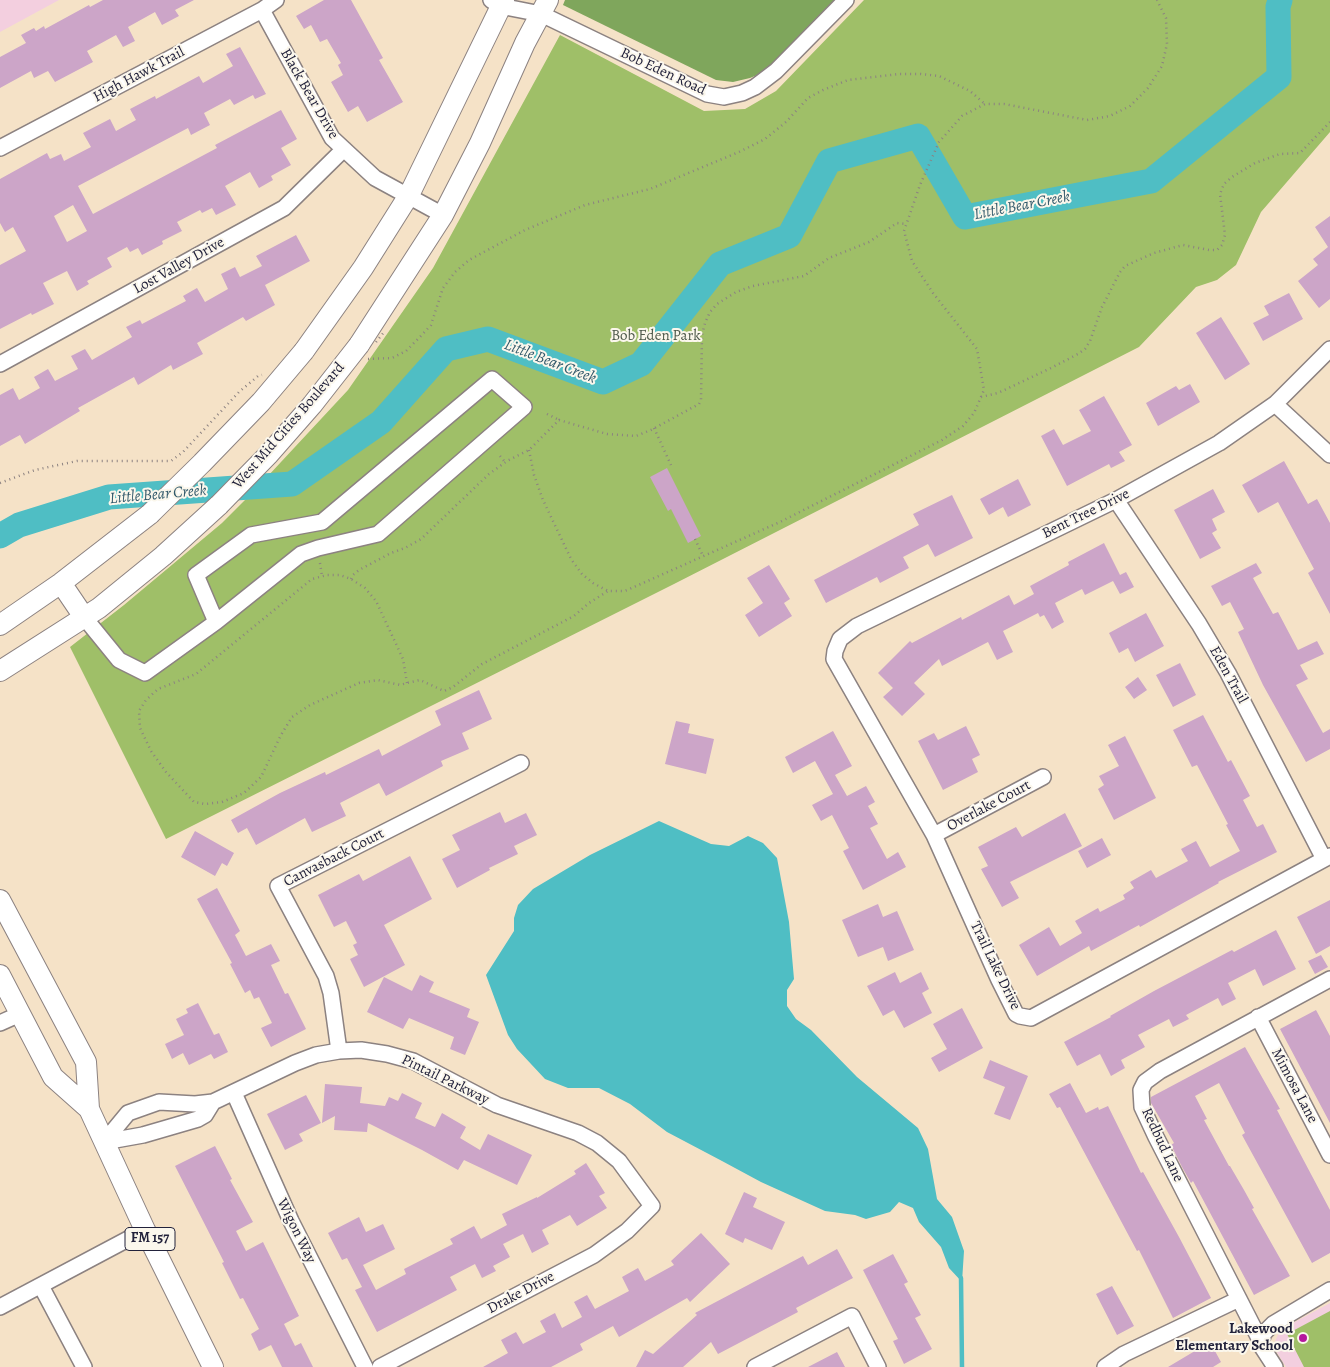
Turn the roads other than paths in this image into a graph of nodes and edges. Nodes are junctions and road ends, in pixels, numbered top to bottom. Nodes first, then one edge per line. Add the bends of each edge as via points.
1 (276, 0) edge
2 (846, 0) edge
3 (498, 2) edge
4 (540, 5) edge
5 (262, 10) junction
6 (0, 148) edge
7 (344, 149) junction
8 (409, 195) junction
9 (443, 215) junction
10 (1330, 349) edge
11 (0, 364) edge
12 (1275, 404) junction
13 (1330, 455) edge
14 (1116, 500) junction
15 (61, 582) junction
16 (84, 618) junction
17 (216, 622) junction
18 (0, 625) edge
19 (834, 659) joint
20 (0, 671) edge
21 (522, 763) dead end
22 (1043, 777) dead end
23 (934, 835) junction
24 (1327, 857) edge
25 (0, 900) edge
26 (0, 975) edge
27 (1330, 979) edge
28 (20, 1014) junction
29 (1258, 1017) junction
30 (0, 1023) edge
31 (339, 1051) junction
32 (234, 1093) junction
33 (168, 1102) junction
34 (213, 1102) junction
35 (89, 1109) junction
36 (170, 1128) junction
37 (104, 1142) junction
38 (1330, 1155) edge
39 (652, 1206) joint
40 (145, 1230) junction
41 (41, 1286) junction
42 (1330, 1290) edge
43 (1239, 1299) junction
44 (0, 1307) edge
45 (1261, 1342) junction
46 (84, 1367) edge
47 (213, 1367) edge
48 (365, 1367) edge
49 (380, 1367) edge
50 (755, 1367) edge
51 (878, 1367) edge
52 (1105, 1367) edge
53 (1275, 1367) edge

1 - 5 street, High Hawk Trail
2 - 4 street, Bob Eden Road via 755,88 724,97 707,94
3 - 4 street, Bob Eden Road
3 - 8 main road
4 - 9 main road, West Mid Cities Boulevard via 480,143
5 - 6 street, High Hawk Trail
5 - 7 street, Black Bear Drive via 332,138
7 - 8 street, Black Bear Drive via 375,178
7 - 11 street, Lost Valley Drive via 284,208
8 - 9 street, Black Bear Drive
8 - 15 main road, bridge via 363,268 304,351 261,402 150,514
9 - 16 main road, West Mid Cities Boulevard, bridge via 362,353 219,505 164,556
10 - 12 street, Bent Tree Drive
12 - 13 street
12 - 14 street, Bent Tree Drive via 1219,443
14 - 19 street, Bent Tree Drive via 857,626 840,639
14 - 24 street, Eden Trail via 1228,673
15 - 16 main road
15 - 18 main road
16 - 17 street via 119,660 145,673
16 - 20 main road, West Mid Cities Boulevard
17 - 17 street via 301,554 378,534 524,407 492,379 322,522 251,535 196,574
19 - 23 street, Trail Lake Drive
21 - 31 street, Canvasback Court via 278,886 326,976
22 - 23 street, Overlake Court
23 - 24 street, Trail Lake Drive via 1016,1014 1031,1018
25 - 35 main road, FM 157 via 86,1062
26 - 28 main road, FM 157
27 - 29 street, Redbud Lane
28 - 30 street
28 - 35 main road, FM 157 via 53,1077
29 - 38 street, Mimosa Lane
29 - 43 street, Redbud Lane via 1160,1071 1145,1082 1141,1090 1142,1107 1156,1137
31 - 32 street, Pintail Parkway via 295,1062
31 - 39 street, Pintail Parkway via 374,1052 413,1061 497,1104 587,1137 619,1161
32 - 34 street, Pintail Parkway
32 - 48 street, Wigon Way via 291,1221
33 - 34 street, Pintail Parkway
33 - 36 street
33 - 37 street, Pintail Parkway via 150,1104 128,1113
34 - 36 street, Pintail Parkway via 205,1115
35 - 37 main road, FM 157
36 - 37 street, Pintail Parkway
37 - 40 main road, FM 157
39 - 49 street, Drake Drive via 627,1231 594,1255
40 - 41 street
40 - 47 main road, FM 157
41 - 44 street
41 - 46 street
42 - 45 street via 1273,1324
43 - 45 street, Redbud Lane
43 - 52 street via 1124,1354
45 - 53 street, Redbud Lane
50 - 51 street via 852,1316

